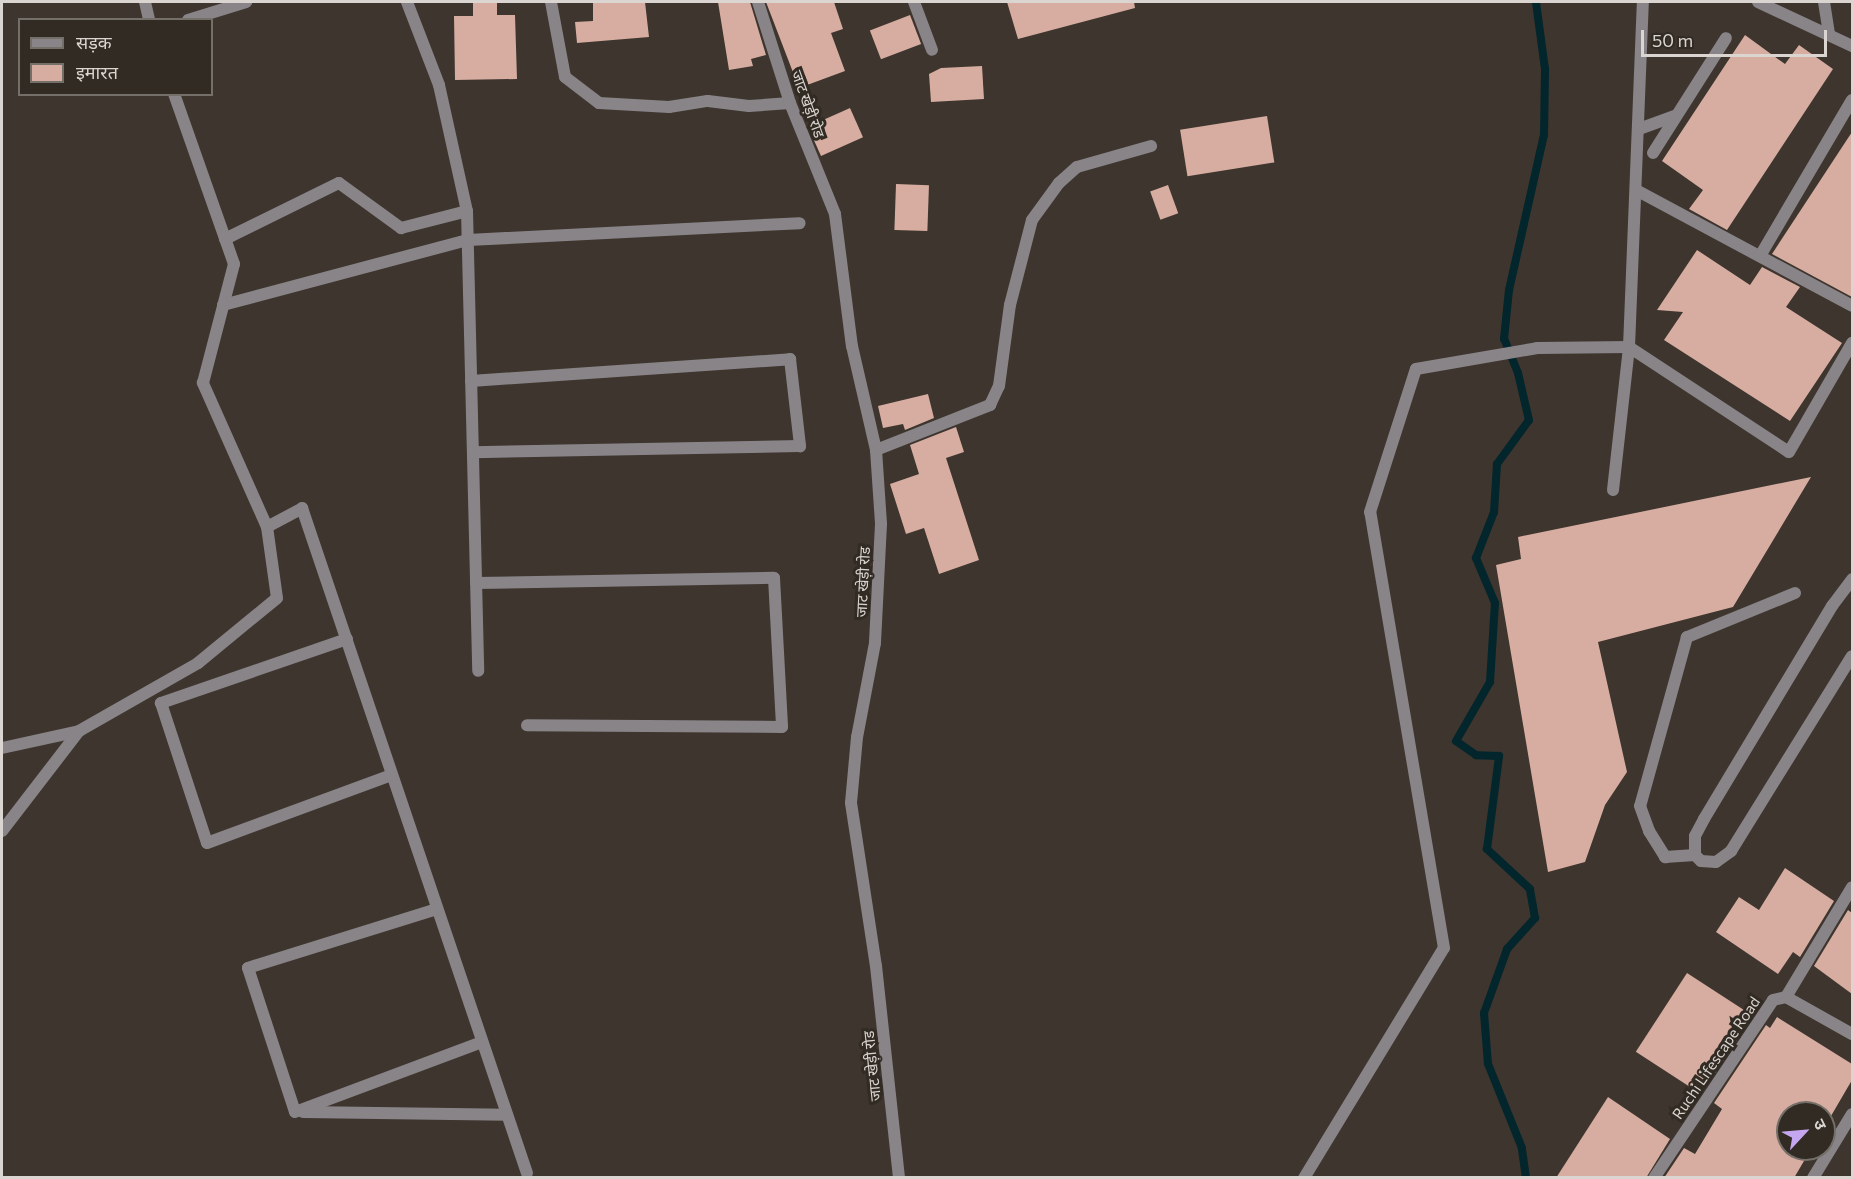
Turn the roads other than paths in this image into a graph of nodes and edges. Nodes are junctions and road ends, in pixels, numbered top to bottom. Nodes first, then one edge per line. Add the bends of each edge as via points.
1 (145, 2) edge
2 (246, 2) edge
3 (407, 2) edge
4 (551, 2) edge
5 (758, 2) edge
6 (914, 2) edge
7 (1643, 2) edge
8 (1758, 2) edge
9 (1824, 2) edge
10 (149, 18) edge
11 (195, 18) edge
12 (1829, 35) junction
13 (1726, 38) dead end
14 (1852, 46) edge
15 (932, 50) dead end
16 (175, 96) edge
17 (1852, 100) edge
18 (790, 104) junction
19 (1675, 116) junction
20 (1639, 129) junction
21 (1152, 146) dead end
22 (1653, 153) dead end
23 (1636, 190) junction
24 (467, 211) junction
25 (800, 223) dead end
26 (225, 239) junction
27 (468, 240) junction
28 (1760, 256) junction
29 (223, 305) junction
30 (1852, 306) edge
31 (1852, 343) edge
32 (1629, 346) junction
33 (471, 381) junction
34 (876, 450) junction
35 (472, 452) junction
36 (1614, 490) dead end
37 (267, 526) junction
38 (1852, 579) edge
39 (476, 582) junction
40 (1795, 593) dead end
41 (347, 639) junction
42 (1852, 656) edge
43 (478, 671) dead end
44 (526, 725) dead end
45 (79, 730) junction
46 (2, 748) edge
47 (392, 775) junction
48 (2, 831) edge
49 (1695, 855) junction
50 (1852, 887) edge
51 (437, 909) junction
52 (1786, 997) junction
53 (1852, 1034) edge
54 (482, 1042) junction
55 (296, 1112) junction
56 (507, 1114) junction
57 (1852, 1114) edge
58 (526, 1173) dead end
59 (899, 1178) edge
60 (1304, 1178) edge
61 (1654, 1178) edge
62 (1813, 1178) edge

1 - 10 street
2 - 11 street
3 - 24 street via 439,85
4 - 18 street via 565,77 599,103 669,107 708,101 749,106
5 - 18 street, जाट खेड़ी रोड
6 - 15 street
7 - 20 street
8 - 12 street
9 - 12 street
12 - 14 street
13 - 19 street
16 - 26 street
17 - 28 street
18 - 34 street, जाट खेड़ी रोड via 835,214 852,346
19 - 20 street
19 - 22 street
20 - 23 street
21 - 34 street via 1077,167 1059,183 1032,220 1010,305 999,386 990,405
23 - 28 street
23 - 32 street
24 - 26 street via 401,228 339,183
24 - 27 street
25 - 27 street
26 - 29 street via 234,264
27 - 29 street
27 - 33 street
28 - 30 street
29 - 37 street via 203,383
31 - 32 street via 1789,452
32 - 36 street
32 - 60 street via 1537,348 1416,369 1371,512 1444,948
33 - 35 street
33 - 35 street via 790,359 800,446
34 - 59 street, जाट खेड़ी रोड via 881,524 875,643 857,737 851,803 876,966
35 - 39 street
37 - 41 street via 302,507
37 - 45 street via 277,598 198,663
38 - 49 street via 1704,819 1695,836
39 - 43 street
39 - 44 street via 774,578 782,727
40 - 49 street via 1687,637 1640,806 1665,857
41 - 47 street
41 - 47 street via 161,703 207,843
42 - 49 street via 1731,851 1716,862 1701,861
45 - 46 street
45 - 48 street
47 - 51 street
50 - 52 street
51 - 54 street
51 - 55 street via 248,968
52 - 53 street
52 - 61 street, Ruchi Lifescape Road via 1773,1000
54 - 55 street
54 - 56 street
55 - 56 street
56 - 58 street
57 - 62 street

